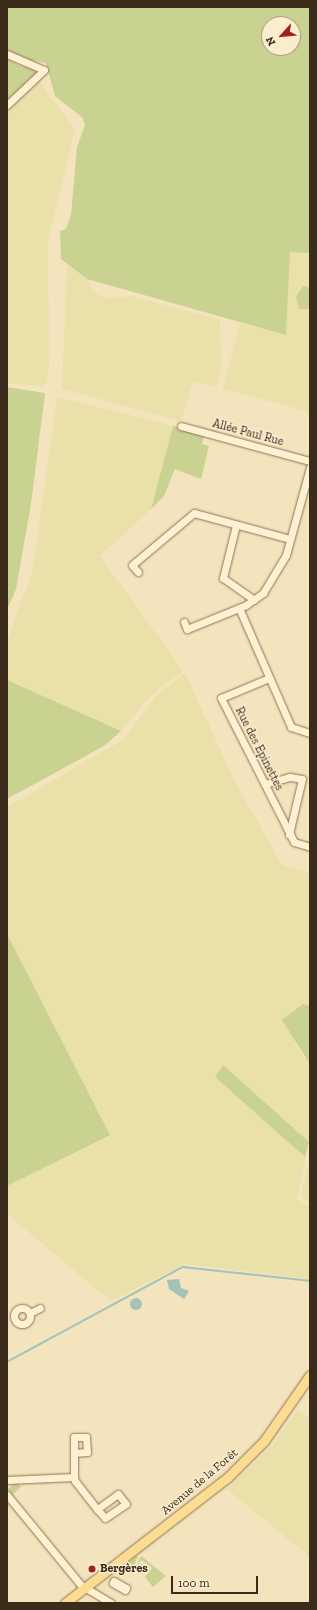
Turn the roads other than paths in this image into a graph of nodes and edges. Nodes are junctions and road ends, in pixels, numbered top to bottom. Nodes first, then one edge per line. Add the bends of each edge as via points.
1 (7, 54) edge
2 (7, 105) edge
3 (181, 426) dead end
4 (310, 461) edge
5 (310, 467) edge
6 (236, 525) junction
7 (290, 539) junction
8 (138, 572) dead end
9 (254, 600) junction
10 (239, 608) junction
11 (184, 622) dead end
12 (270, 678) junction
13 (310, 733) edge
14 (265, 784) junction
15 (289, 834) junction
16 (310, 847) edge
17 (40, 1308) dead end
18 (30, 1313) junction
19 (14, 1319) junction
20 (7, 1323) edge
21 (310, 1375) edge
22 (74, 1453) dead end
23 (74, 1477) junction
24 (7, 1480) edge
25 (7, 1495) edge
26 (98, 1509) dead end
27 (83, 1586) junction
28 (57, 1603) edge
29 (65, 1603) edge
30 (111, 1603) edge

1 - 2 street via 18,61 39,65 44,70
3 - 4 street, Allée Paul Rue
5 - 7 street
6 - 7 street
6 - 8 street via 194,513 132,566
6 - 9 street via 223,578
7 - 9 street via 286,555 263,593
9 - 10 street
10 - 11 street via 187,629
10 - 12 street
12 - 13 street via 291,727
12 - 14 street, Rue des Epinettes via 221,698
14 - 15 street, Rue des Epinettes
14 - 15 street via 290,777 302,779
15 - 16 street, Rue des Epinettes via 294,842
17 - 18 street
18 - 19 street via 20,1308
18 - 19 street via 29,1321 23,1324
19 - 20 street
21 - 27 main road, Avenue de la Forêt via 279,1422 250,1456 212,1491
22 - 23 street
23 - 24 street
23 - 26 street
25 - 27 street
27 - 28 main road
27 - 29 main road
27 - 30 street

